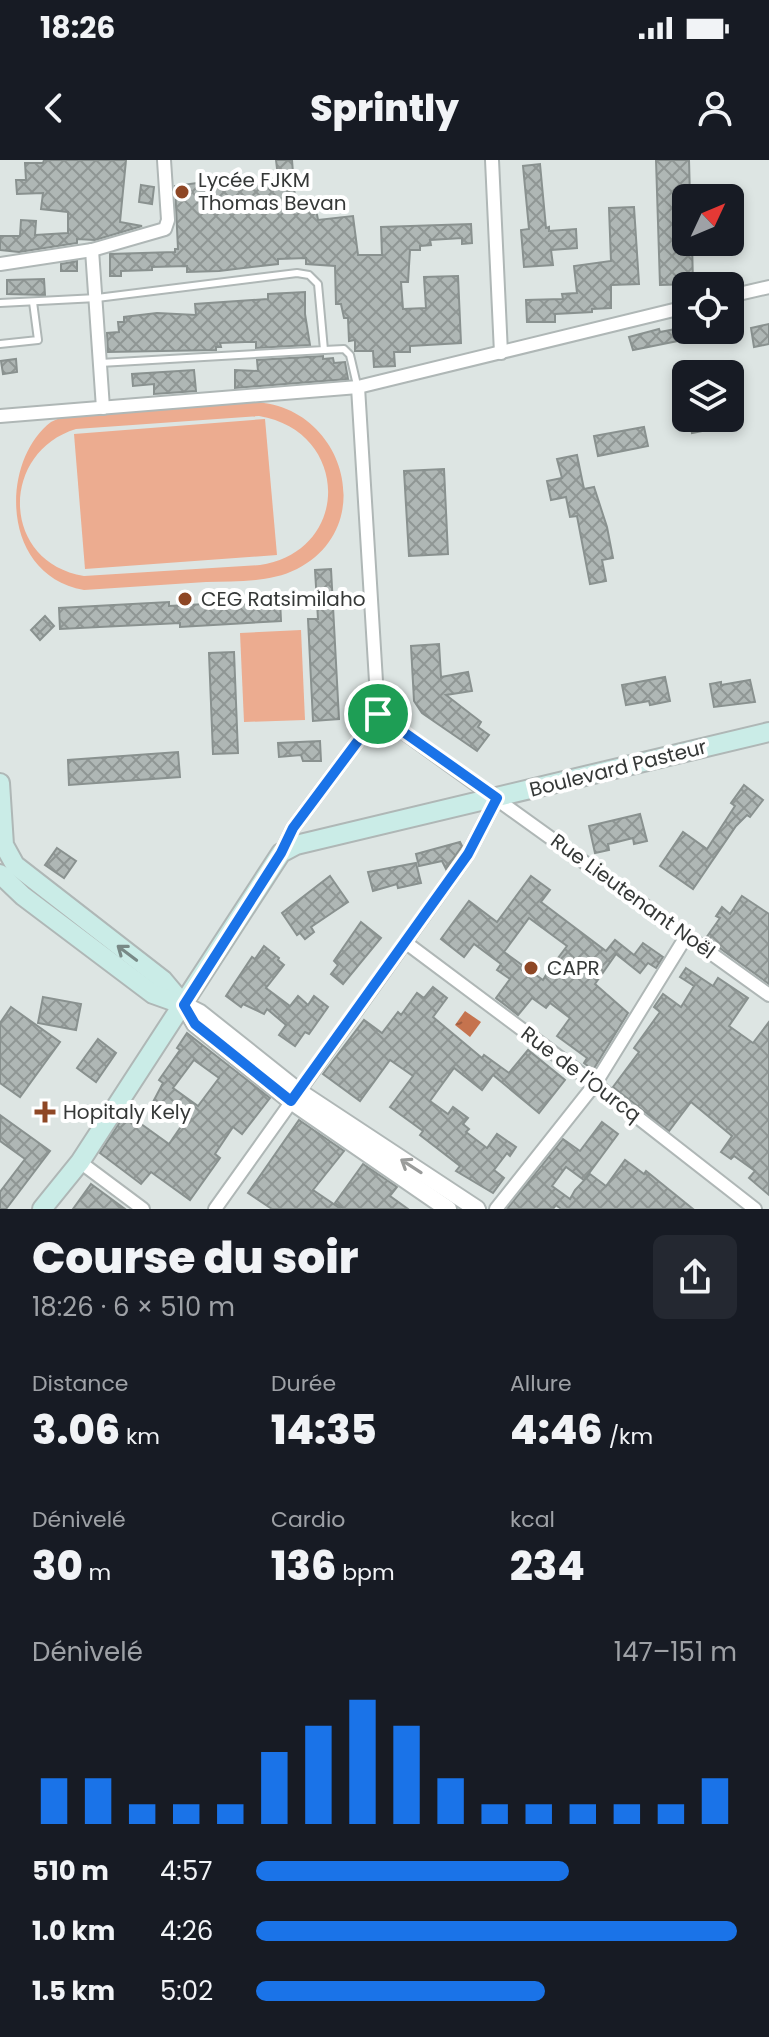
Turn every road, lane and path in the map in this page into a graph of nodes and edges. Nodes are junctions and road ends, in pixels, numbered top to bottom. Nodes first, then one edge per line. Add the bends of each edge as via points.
1 (164, 160) edge
2 (492, 160) edge
3 (92, 250) junction
4 (0, 264) edge
5 (769, 287) edge
6 (744, 293) edge
7 (97, 298) junction
8 (33, 302) junction
9 (0, 303) edge
10 (672, 310) edge
11 (0, 344) edge
12 (324, 350) junction
13 (501, 353) junction
14 (100, 363) junction
15 (358, 387) junction
16 (103, 408) junction
17 (0, 416) edge
18 (378, 714) junction
19 (769, 732) edge
20 (0, 783) edge
21 (497, 798) junction
22 (281, 853) junction
23 (3, 865) edge
24 (687, 935) junction
25 (405, 942) junction
26 (769, 995) edge
27 (184, 1005) junction
28 (595, 1084) junction
29 (295, 1096) junction
30 (80, 1162) junction
31 (42, 1209) edge
32 (143, 1209) edge
33 (215, 1209) edge
34 (448, 1209) edge
35 (477, 1209) edge
36 (496, 1209) edge
37 (755, 1209) edge

1 - 3 street via 165,229
2 - 13 street
3 - 4 street
3 - 7 street
5 - 6 street
7 - 8 lane
7 - 12 lane via 309,275 318,284
7 - 14 street
8 - 9 lane
8 - 11 lane via 38,340
10 - 13 street
12 - 14 lane
12 - 15 lane via 344,349 350,355
13 - 15 street
14 - 16 street
15 - 16 street
15 - 18 street
16 - 17 street
18 - 21 street, Rue Lieutenant Noël
18 - 22 street via 293,828
19 - 21 main road, Boulevard Pasteur
20 - 23 main road
21 - 22 main road, Boulevard Pasteur via 296,845
21 - 24 street, Rue Lieutenant Noël
21 - 25 street via 468,854
22 - 27 main road
23 - 27 main road via 22,873 163,980
24 - 26 street, Rue Lieutenant Noël
24 - 28 street
25 - 28 street, Rue de l'Ourcq
25 - 29 street
27 - 29 street via 195,1024
27 - 30 main road
28 - 36 street
28 - 37 street, Rue de l'Ourcq
29 - 33 street
29 - 34 street
35 -> 29 street
30 - 31 main road
30 - 32 street

